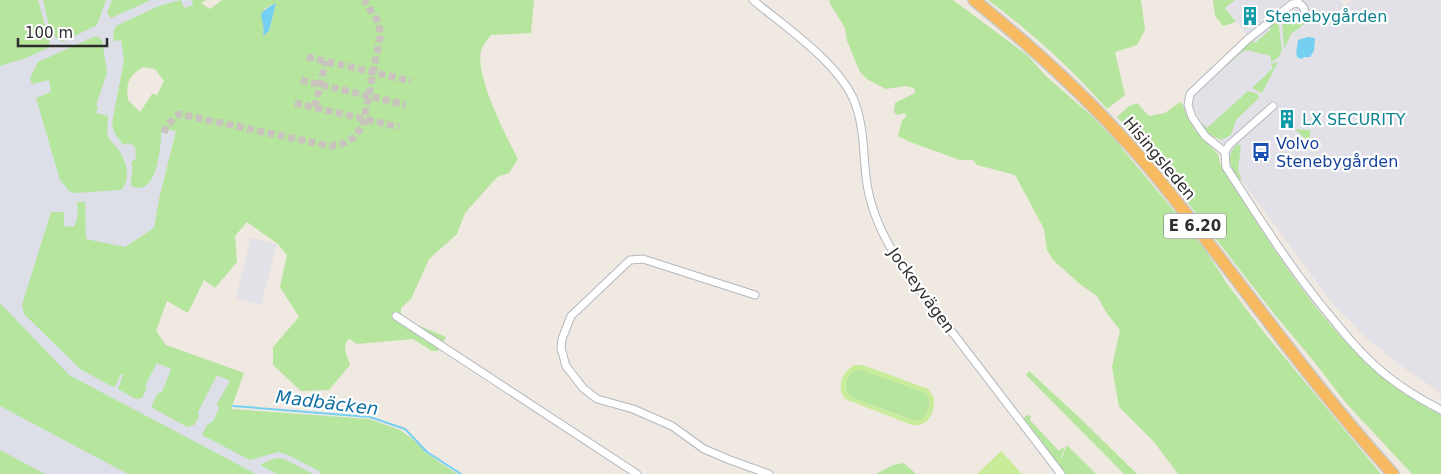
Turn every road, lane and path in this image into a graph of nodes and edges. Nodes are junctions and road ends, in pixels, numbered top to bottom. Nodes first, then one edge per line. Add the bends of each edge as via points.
1 (753, 0) edge
2 (974, 0) edge
3 (1277, 16) dead end
4 (1273, 106) dead end
5 (1225, 152) junction
6 (755, 295) dead end
7 (396, 316) dead end
8 (1441, 410) edge
9 (637, 474) edge
10 (769, 474) edge
11 (1061, 474) edge
12 (1393, 474) edge

1 - 11 street, Jockeyvägen via 840,76 858,110 869,195 892,250
2 - 12 highway, Hisingsleden / E 6.20 via 1069,81 1131,147
3 - 5 street via 1197,86 1189,98 1189,111 1201,132
4 - 5 street via 1229,144
5 - 8 street via 1226,168 1279,249 1326,312 1385,375
6 - 10 street via 643,259 630,260 570,316 561,348 566,366 583,388 597,399 633,408 680,430 704,448
7 - 9 street

